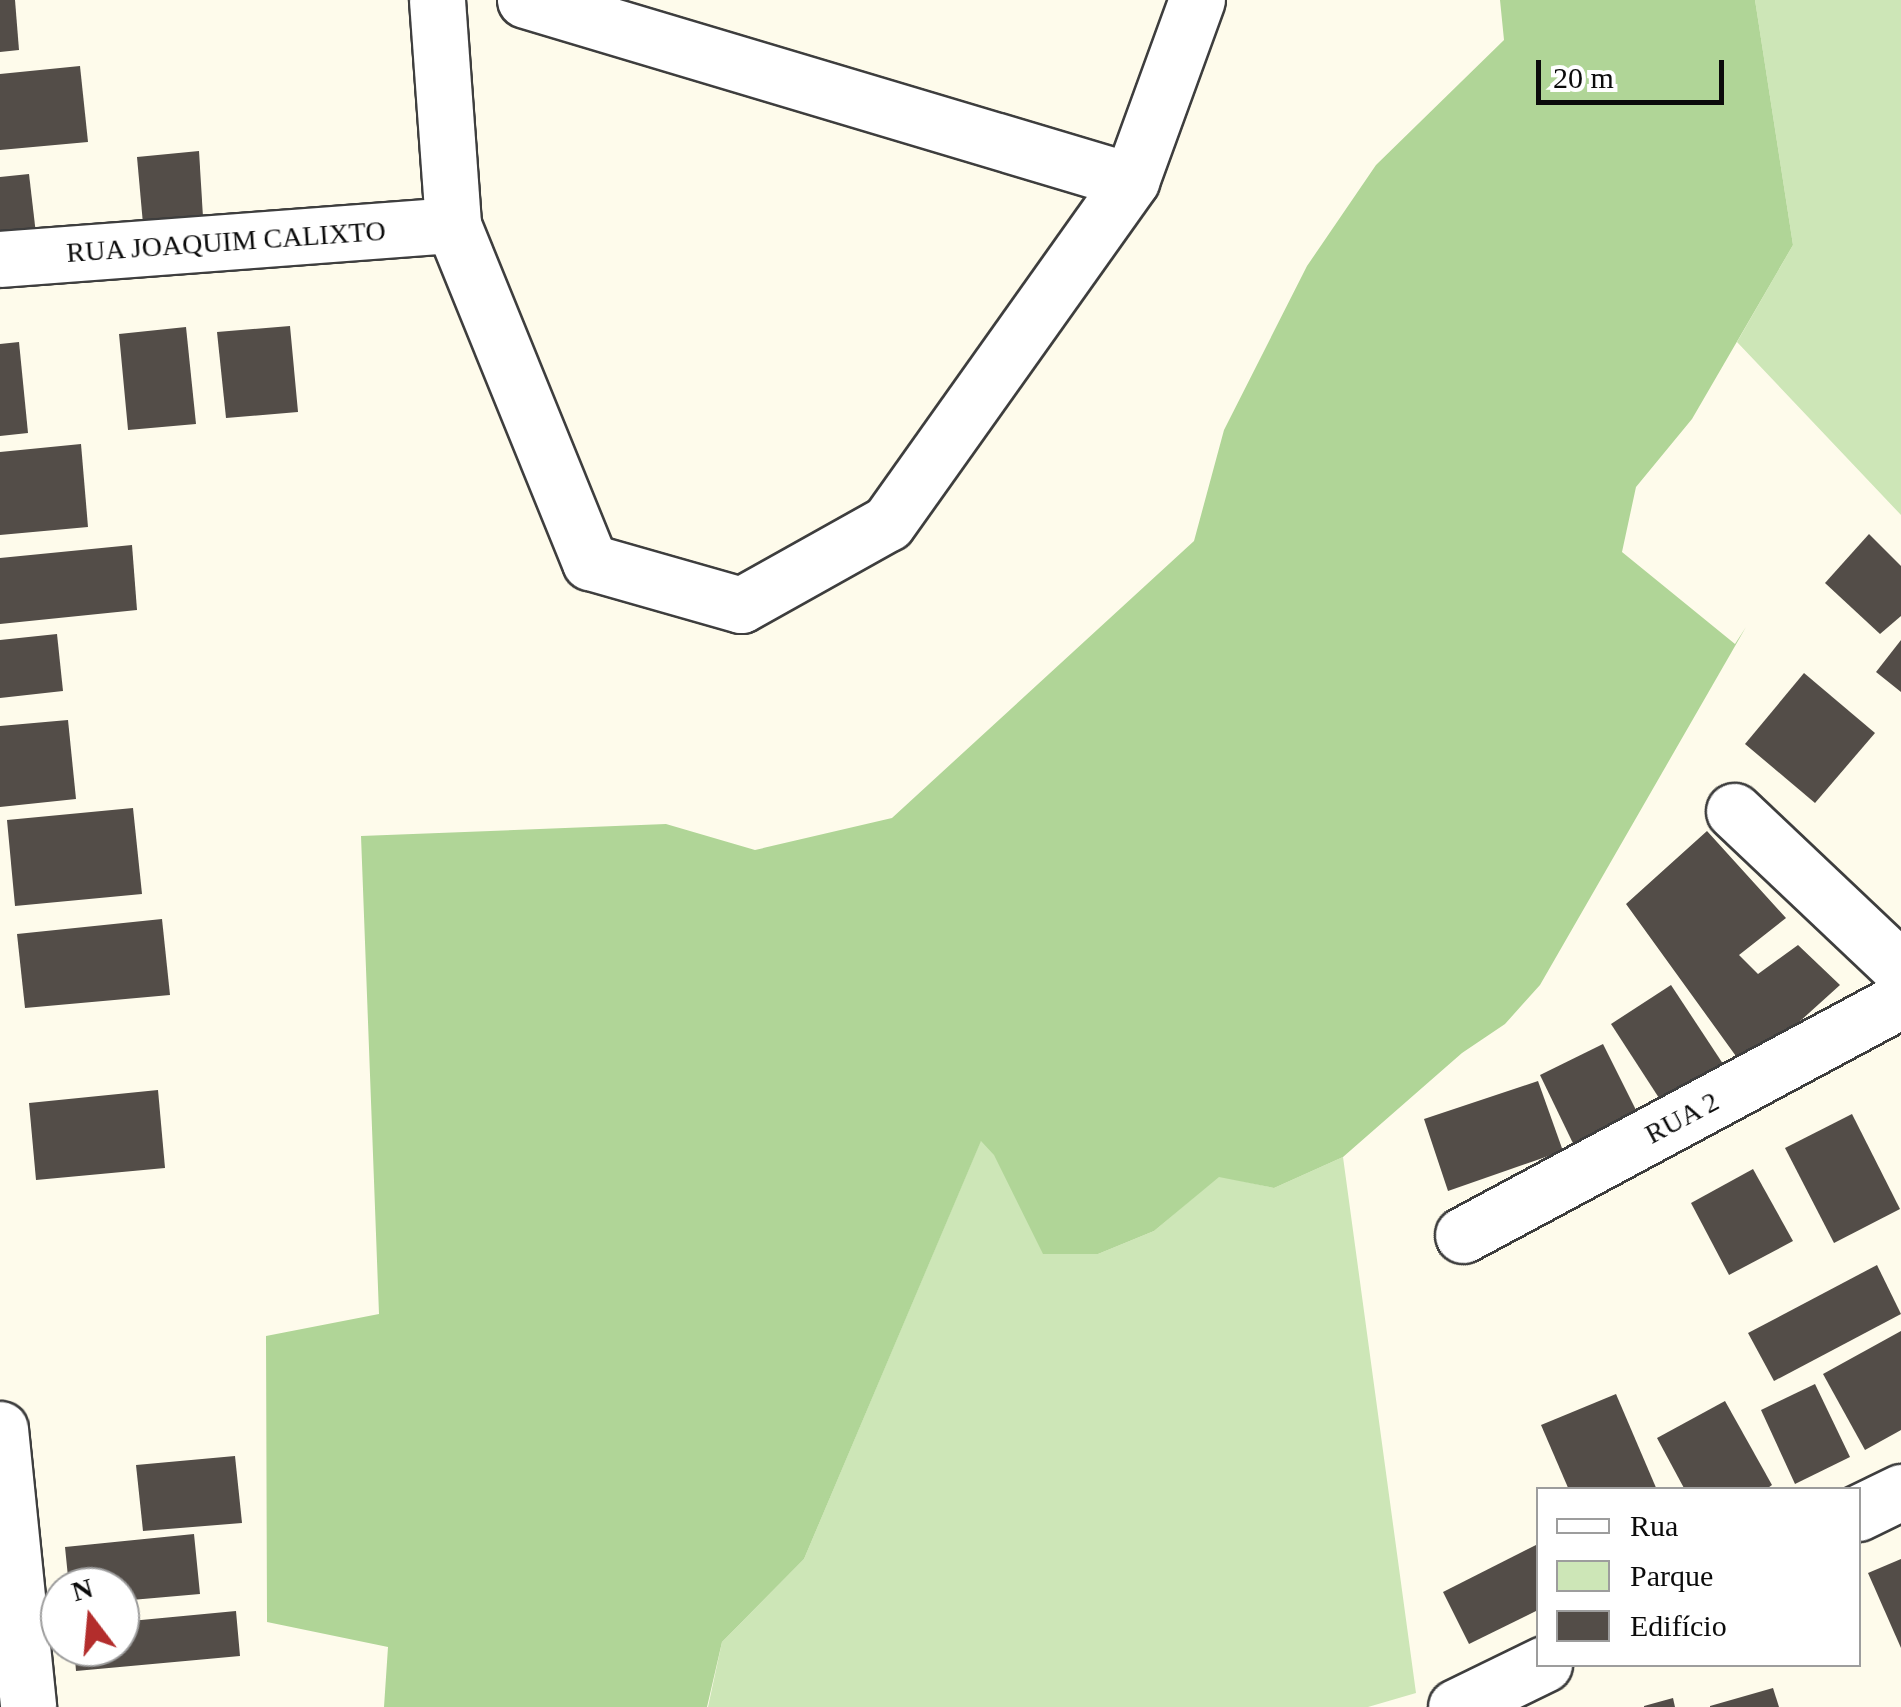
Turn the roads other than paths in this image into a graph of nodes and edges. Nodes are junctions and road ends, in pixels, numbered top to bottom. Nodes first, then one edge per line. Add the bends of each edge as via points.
1 (437, 0) edge
2 (525, 0) edge
3 (1197, 0) edge
4 (1131, 182) junction
5 (453, 225) junction
6 (0, 259) edge
7 (1734, 811) dead end
8 (1901, 969) edge
9 (1901, 1000) edge
10 (1463, 1235) dead end
11 (0, 1428) edge
12 (1901, 1492) edge
13 (1861, 1511) edge
14 (1538, 1667) edge
15 (28, 1707) edge
16 (1456, 1707) edge

1 - 5 street
2 - 4 street
3 - 4 street
4 - 5 street via 888,523 741,605 590,562
5 - 6 street, RUA JOAQUIM CALIXTO
7 - 8 street
9 - 10 street, RUA 2
11 - 15 street
12 - 13 street
14 - 16 street

